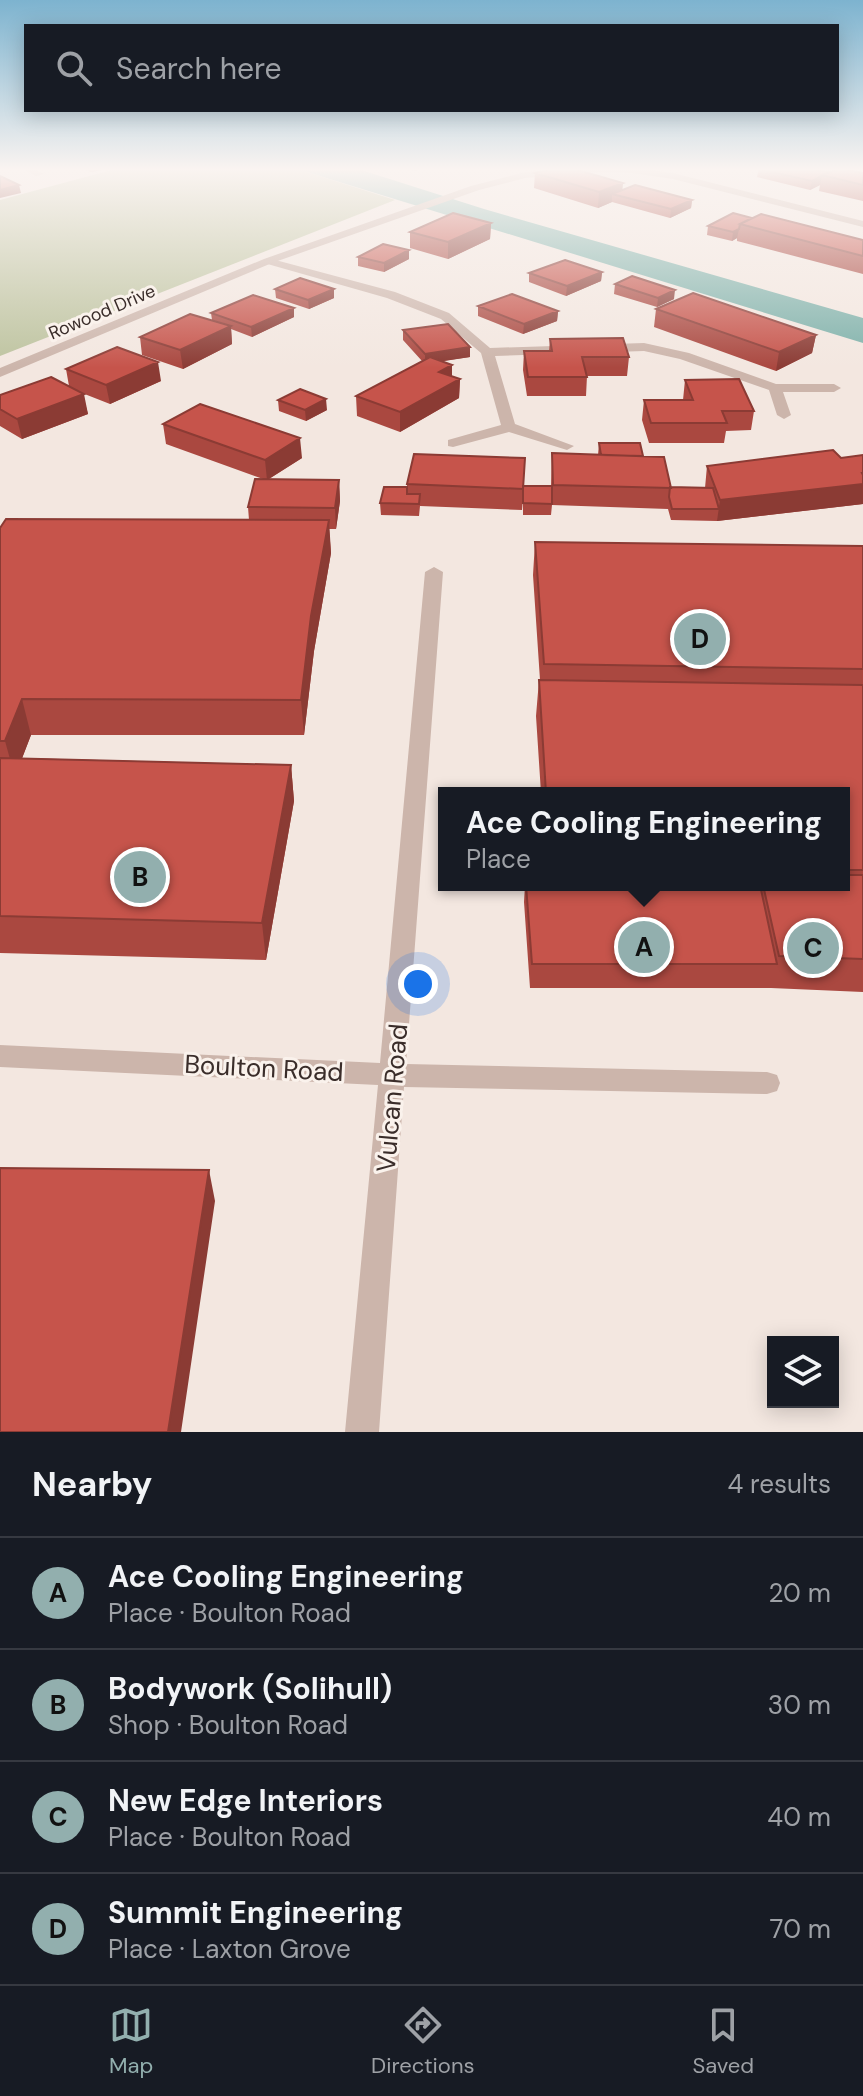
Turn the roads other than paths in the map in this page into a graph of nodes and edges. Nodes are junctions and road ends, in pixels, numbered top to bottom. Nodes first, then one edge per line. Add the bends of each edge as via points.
1 (344, 235) edge
2 (268, 261) junction
3 (487, 352) junction
4 (0, 373) edge
5 (775, 388) junction
6 (834, 388) dead end
7 (784, 415) dead end
8 (509, 427) junction
9 (453, 443) dead end
10 (567, 446) dead end
11 (434, 572) dead end
12 (0, 1056) edge
13 (394, 1075) junction
14 (767, 1083) dead end
15 (362, 1432) edge

1 - 2 street, Rowood Drive
2 - 3 street via 391,295 445,316
2 - 4 street, Rowood Drive
3 - 5 street via 644,347
3 - 8 street
5 - 6 street
5 - 7 street
8 - 9 street
8 - 10 street
11 - 13 street, Vulcan Road
12 - 13 street, Boulton Road
13 - 14 street, Boulton Road
13 - 15 street, Vulcan Road

